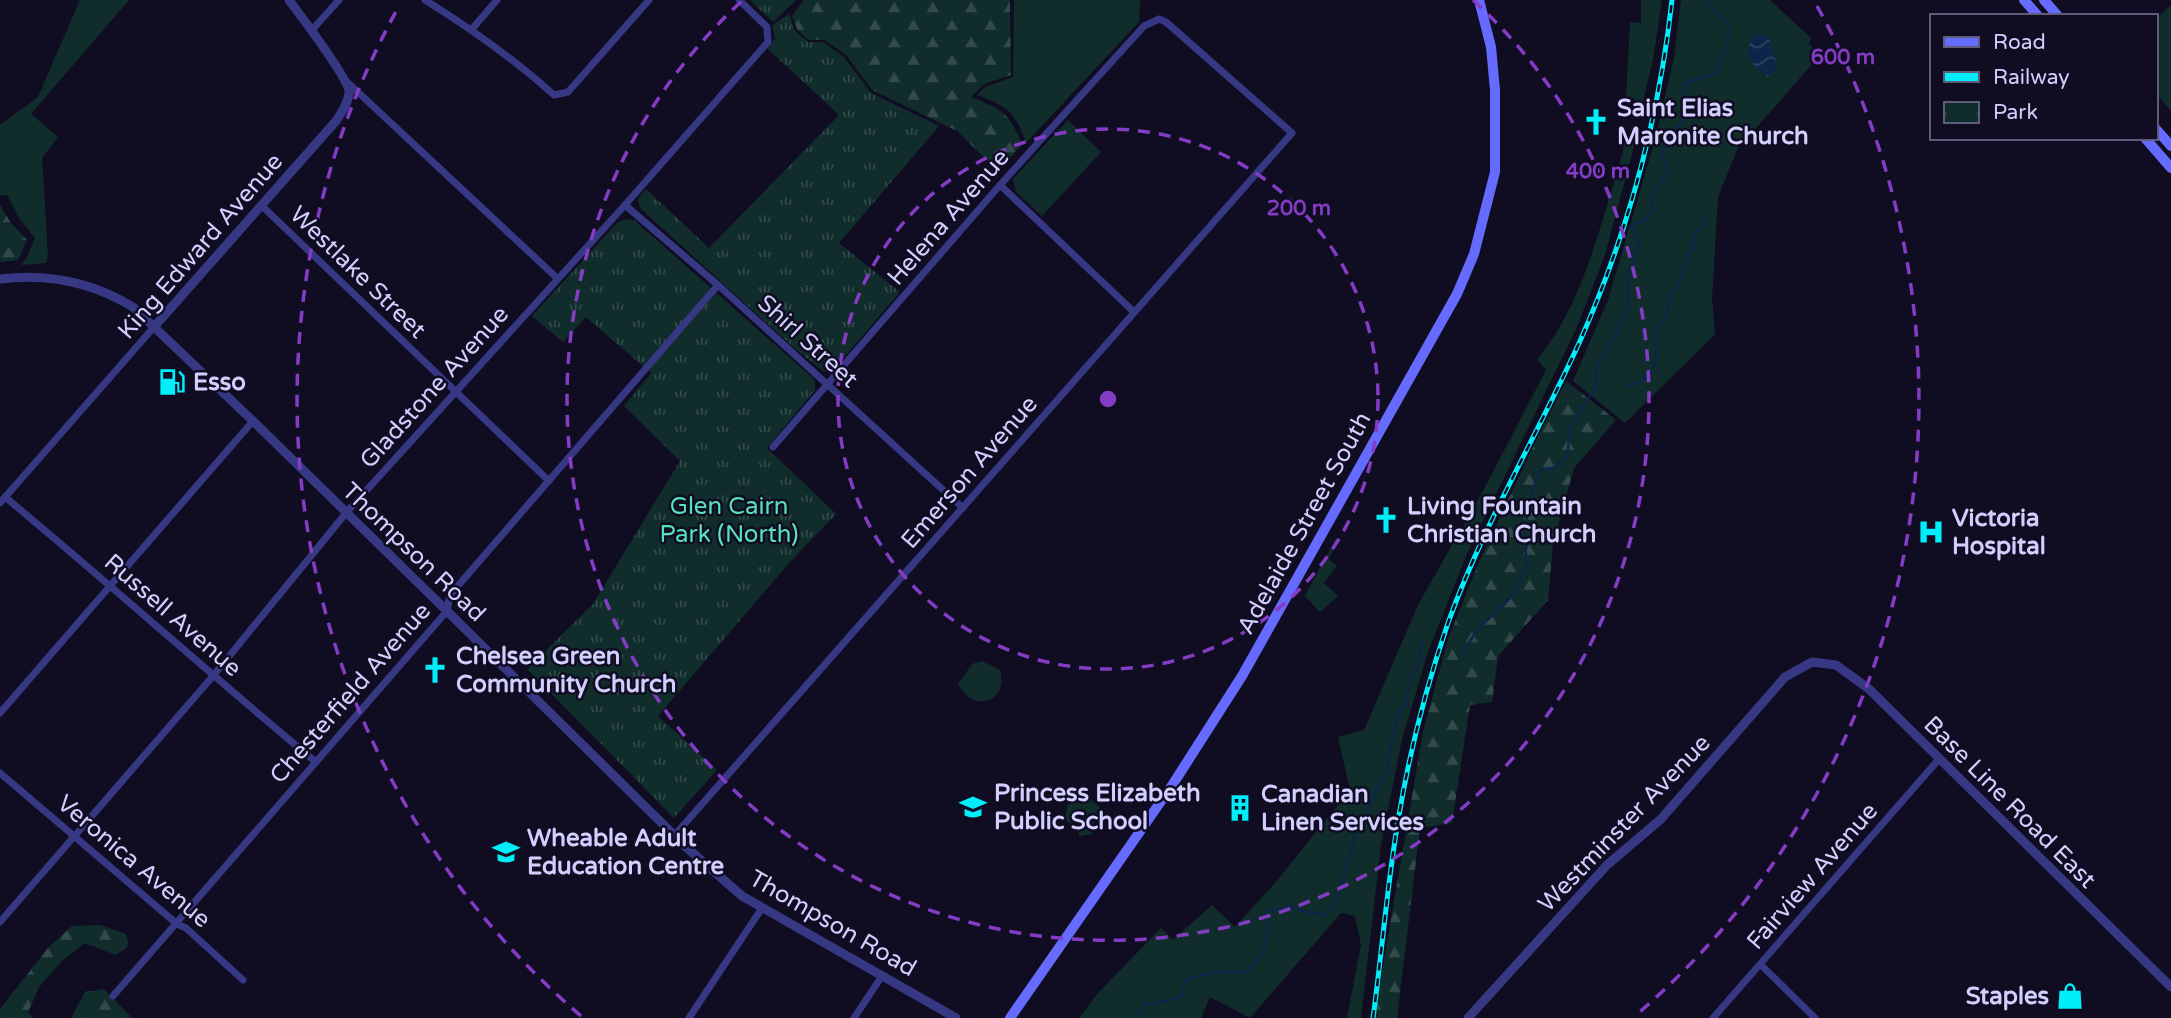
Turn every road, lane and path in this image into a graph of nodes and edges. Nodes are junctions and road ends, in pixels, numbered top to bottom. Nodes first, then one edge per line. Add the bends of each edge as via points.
1 (289, 0) edge
2 (339, 0) edge
3 (425, 0) edge
4 (497, 0) edge
5 (649, 0) edge
6 (739, 0) edge
7 (1479, 0) edge
8 (2024, 0) edge
9 (2044, 0) edge
10 (2036, 14) edge
11 (2056, 14) edge
12 (1159, 19) joint
13 (472, 29) junction
14 (312, 30) junction
15 (342, 77) junction
16 (2157, 130) edge
17 (2147, 140) edge
18 (2171, 146) edge
19 (2171, 168) edge
20 (1000, 185) junction
21 (625, 205) junction
22 (262, 206) junction
23 (557, 278) junction
24 (0, 279) edge
25 (718, 285) junction
26 (1134, 312) junction
27 (154, 327) junction
28 (829, 385) junction
29 (456, 393) junction
30 (253, 421) junction
31 (774, 447) dead end
32 (549, 481) junction
33 (3, 500) edge
34 (963, 508) junction
35 (346, 513) junction
36 (110, 584) junction
37 (447, 611) junction
38 (1812, 662) joint
39 (213, 676) junction
40 (0, 713) edge
41 (1939, 759) junction
42 (316, 762) junction
43 (0, 773) edge
44 (674, 836) junction
45 (73, 837) junction
46 (762, 908) junction
47 (0, 922) edge
48 (177, 924) junction
49 (1761, 965) junction
50 (882, 976) junction
51 (243, 980) dead end
52 (2171, 987) edge
53 (113, 996) dead end
54 (689, 1018) edge
55 (854, 1018) edge
56 (956, 1018) edge
57 (1010, 1018) edge
58 (1468, 1018) edge
59 (1713, 1018) edge
60 (1815, 1018) edge

1 - 14 street
2 - 14 street
3 - 13 street
4 - 13 street
5 - 13 street via 568,92 554,95
6 - 21 street, Gladstone Avenue via 767,27 768,43
7 - 57 main road, Adelaide Street South via 1491,47 1495,172 1474,254 1457,294 1242,676 1173,785
8 - 10 main road
9 - 11 main road
12 - 20 street, Helena Avenue via 1144,26
12 - 26 street, Emerson Avenue via 1292,133
14 - 15 street
15 - 22 street, King Edward Avenue via 349,91 336,121
15 - 23 street
16 - 18 main road
17 - 19 main road
20 - 26 street
20 - 28 street, Helena Avenue
21 - 23 street, Gladstone Avenue
21 - 25 street, Shirl Street
22 - 27 street, King Edward Avenue
22 - 29 street, Westlake Street
23 - 29 street, Gladstone Avenue
24 - 27 street, Thompson Road via 25,276 72,281 110,294
25 - 28 street, Shirl Street
25 - 32 street, Chesterfield Avenue
26 - 34 street, Emerson Avenue
27 - 30 street, Thompson Road
27 - 33 street, King Edward Avenue
28 - 31 street, Helena Avenue
28 - 34 street, Shirl Street
29 - 32 street, Westlake Street
29 - 35 street, Gladstone Avenue
30 - 35 street, Thompson Road
30 - 36 street
32 - 37 street, Chesterfield Avenue via 450,595
33 - 36 street, Russell Avenue
34 - 44 street, Emerson Avenue
35 - 37 street, Thompson Road
35 - 39 street, Gladstone Avenue
36 - 39 street, Russell Avenue
36 - 40 street
37 - 42 street, Chesterfield Avenue
37 - 44 street, Thompson Road
38 - 41 street, Base Line Road East via 1836,664 1869,689
38 - 58 street, Westminster Avenue via 1786,677 1661,819 1607,865
39 - 42 street, Russell Avenue
39 - 45 street, Gladstone Avenue
41 - 49 street, Fairview Avenue
41 - 52 street, Base Line Road East
42 - 48 street, Chesterfield Avenue
43 - 45 street, Veronica Avenue
44 - 46 street, Thompson Road
45 - 47 street, Gladstone Avenue
45 - 48 street, Veronica Avenue
46 - 50 street, Thompson Road
46 - 54 street
48 - 51 street, Veronica Avenue
48 - 53 street, Chesterfield Avenue
49 - 59 street, Fairview Avenue
49 - 60 street
50 - 55 street
50 - 56 street, Thompson Road

